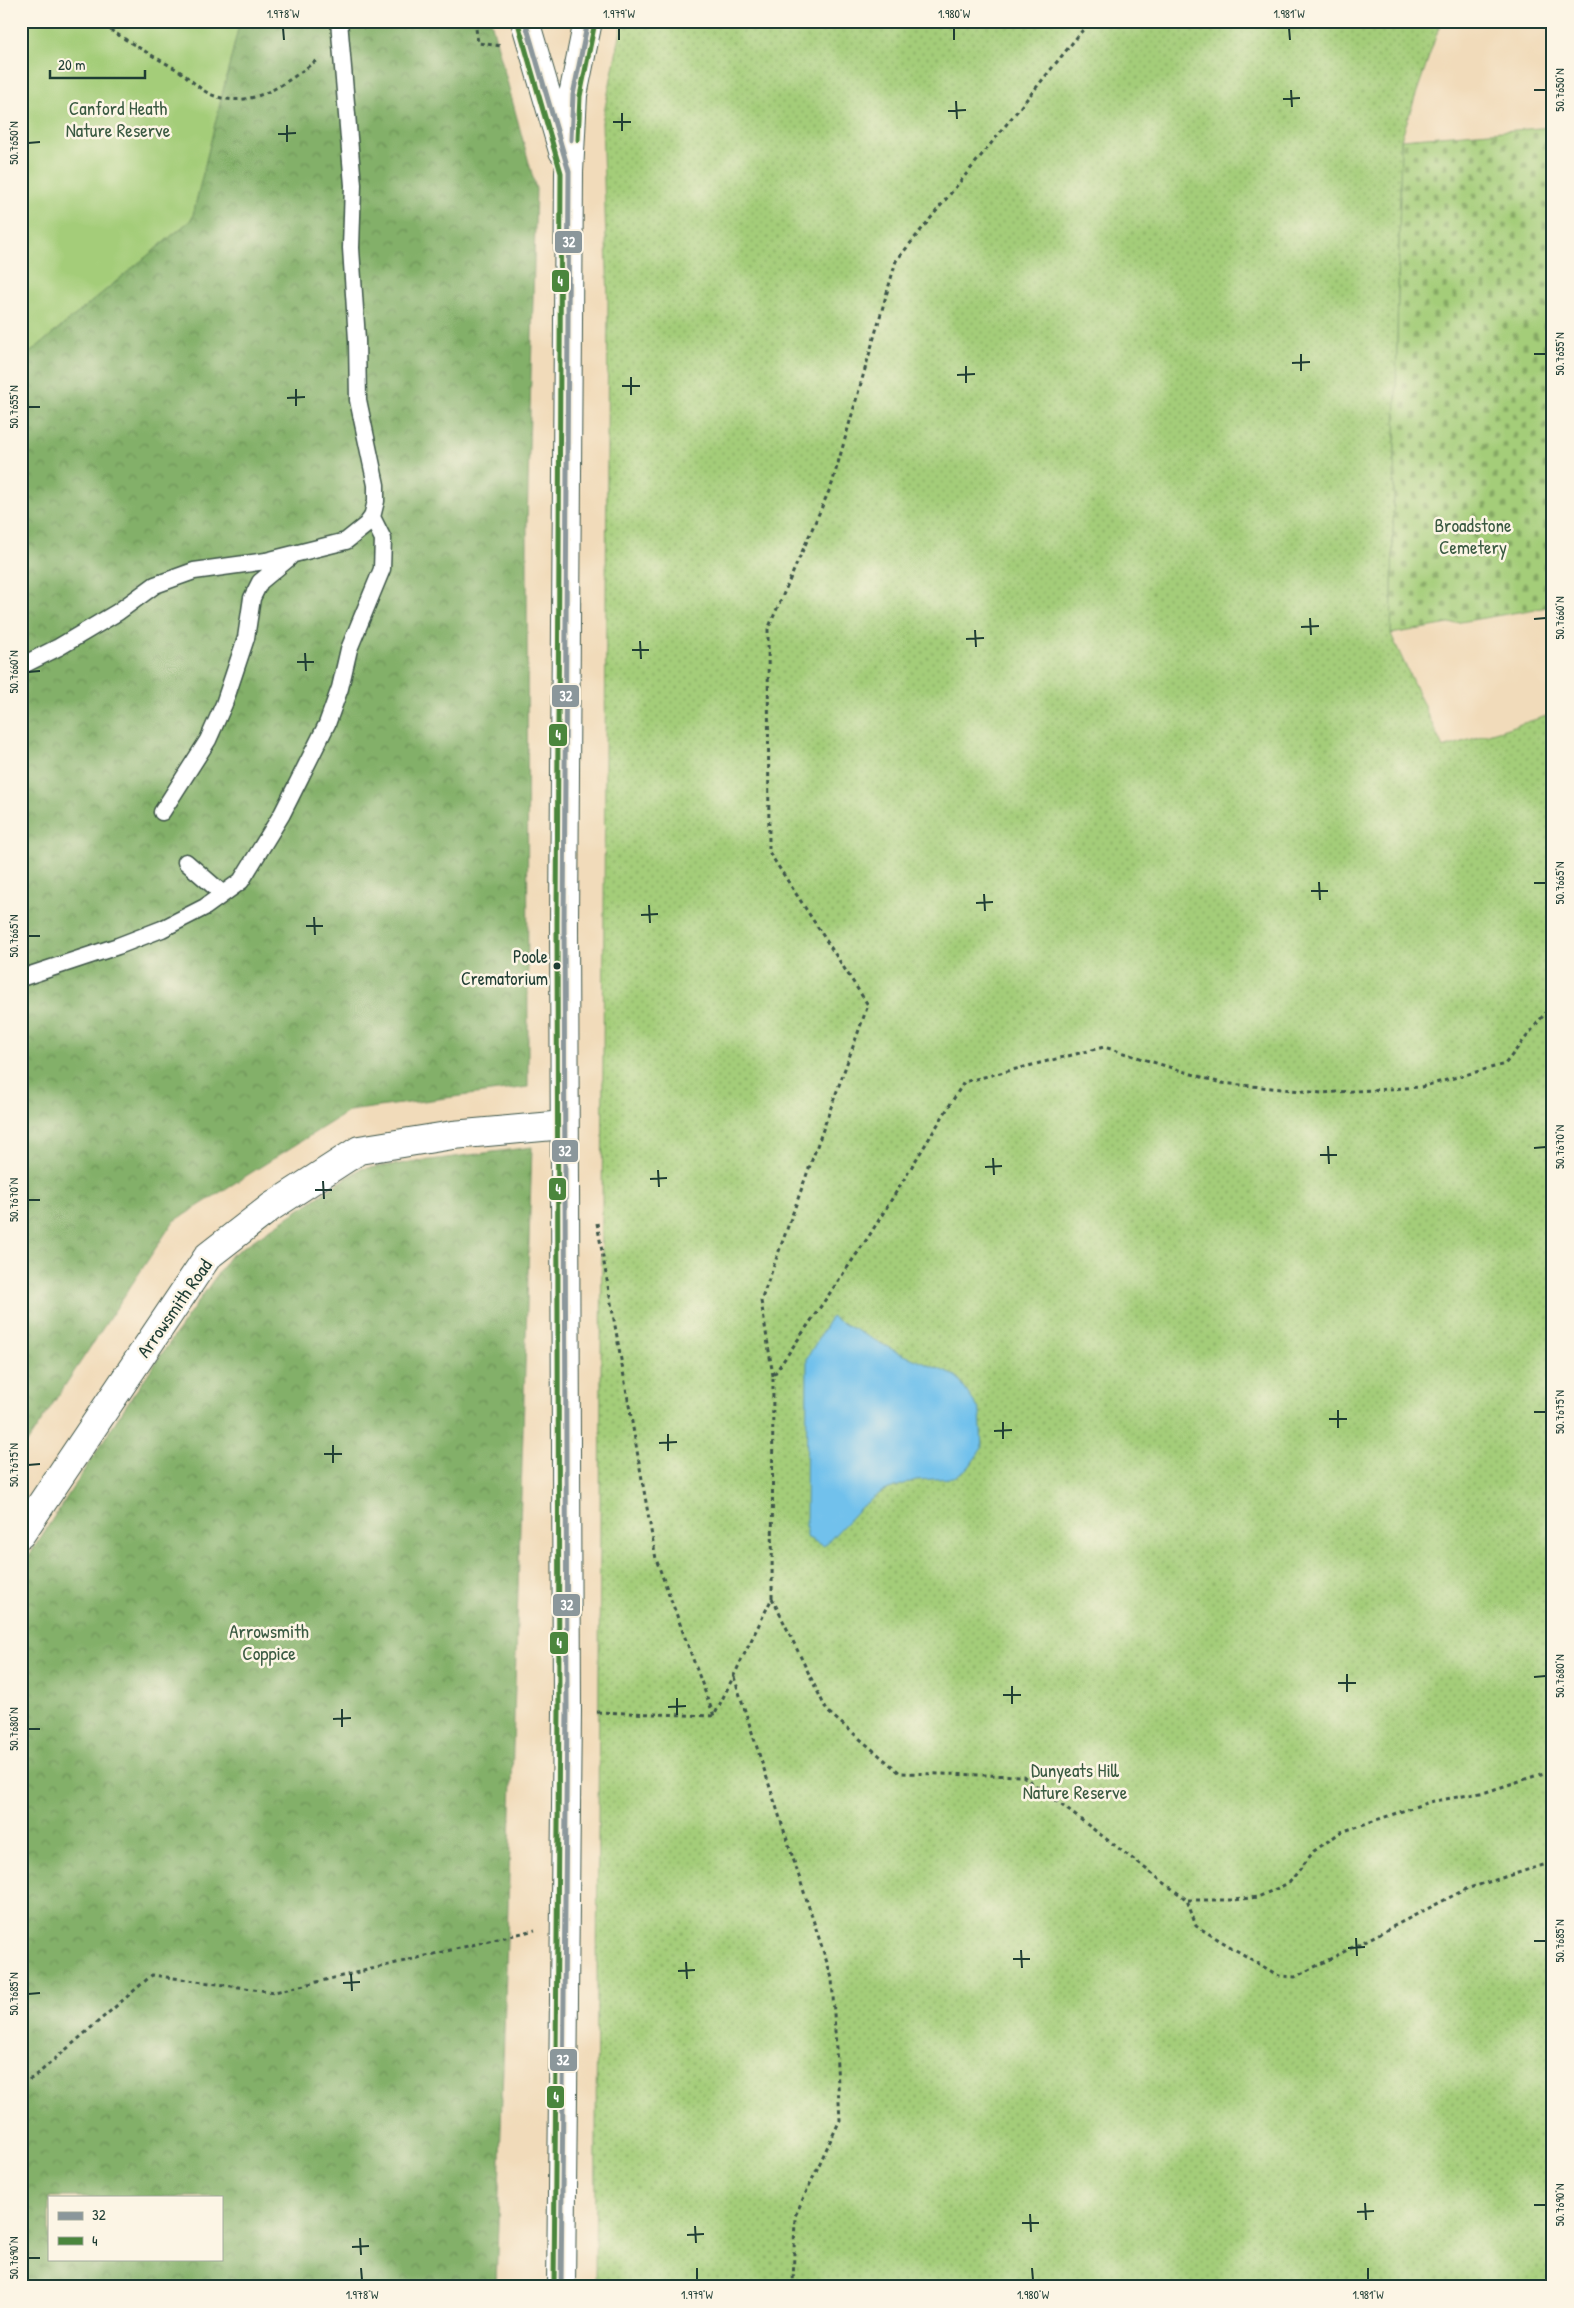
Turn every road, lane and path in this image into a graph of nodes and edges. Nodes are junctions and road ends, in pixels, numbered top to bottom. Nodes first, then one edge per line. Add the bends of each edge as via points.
1 (97, 21) edge
2 (111, 21) edge
3 (339, 21) edge
4 (525, 21) edge
5 (588, 21) edge
6 (1090, 21) edge
7 (105, 27) junction
8 (341, 40) junction
9 (569, 172) junction
10 (372, 517) junction
11 (291, 556) junction
12 (21, 666) edge
13 (162, 812) dead end
14 (186, 862) dead end
15 (223, 894) junction
16 (21, 978) edge
17 (1553, 1004) edge
18 (564, 1125) junction
19 (596, 1215) dead end
20 (773, 1376) junction
21 (21, 1534) edge
22 (772, 1598) junction
23 (734, 1676) junction
24 (567, 1710) junction
25 (714, 1716) junction
26 (1553, 1770) edge
27 (1553, 1862) edge
28 (1187, 1900) junction
29 (564, 1923) junction
30 (21, 2082) edge
31 (561, 2287) edge
32 (793, 2287) edge

1 - 7 path
2 - 7 path
3 - 8 lane
4 - 9 main road
5 - 9 main road via 572,94
6 - 20 path via 896,261 832,484 768,629 769,852 868,1005 761,1301
7 - 8 path via 210,94 235,100 252,99 288,81
8 - 10 lane via 353,185 351,248 358,400 376,485
9 - 18 main road
10 - 11 lane via 346,541
10 - 15 lane via 384,539 382,569 349,649 327,724 282,814 241,881
11 - 12 lane via 194,570 155,585 118,612
11 - 13 lane via 260,582 252,598 246,638 224,704 208,740
14 - 15 lane
15 - 16 lane via 162,929
17 - 20 path via 1505,1064 1421,1087 1322,1093 1221,1083 1104,1048 964,1082 869,1236
18 - 21 main road, Arrowsmith Road via 453,1135 358,1150 271,1207 208,1256
18 - 24 main road
19 - 25 path via 656,1559
20 - 22 path
22 - 23 path
22 - 28 path via 826,1711 900,1773 1023,1776
23 - 25 path
23 - 32 path via 832,1978 840,2120 795,2216
24 - 25 path
24 - 29 main road
26 - 28 path via 1486,1792 1429,1802 1341,1832 1314,1851 1289,1883 1258,1897
27 - 28 path via 1466,1890 1295,1977 1278,1976 1196,1926
29 - 30 path via 275,1992 152,1975 33,2078
29 - 31 main road

